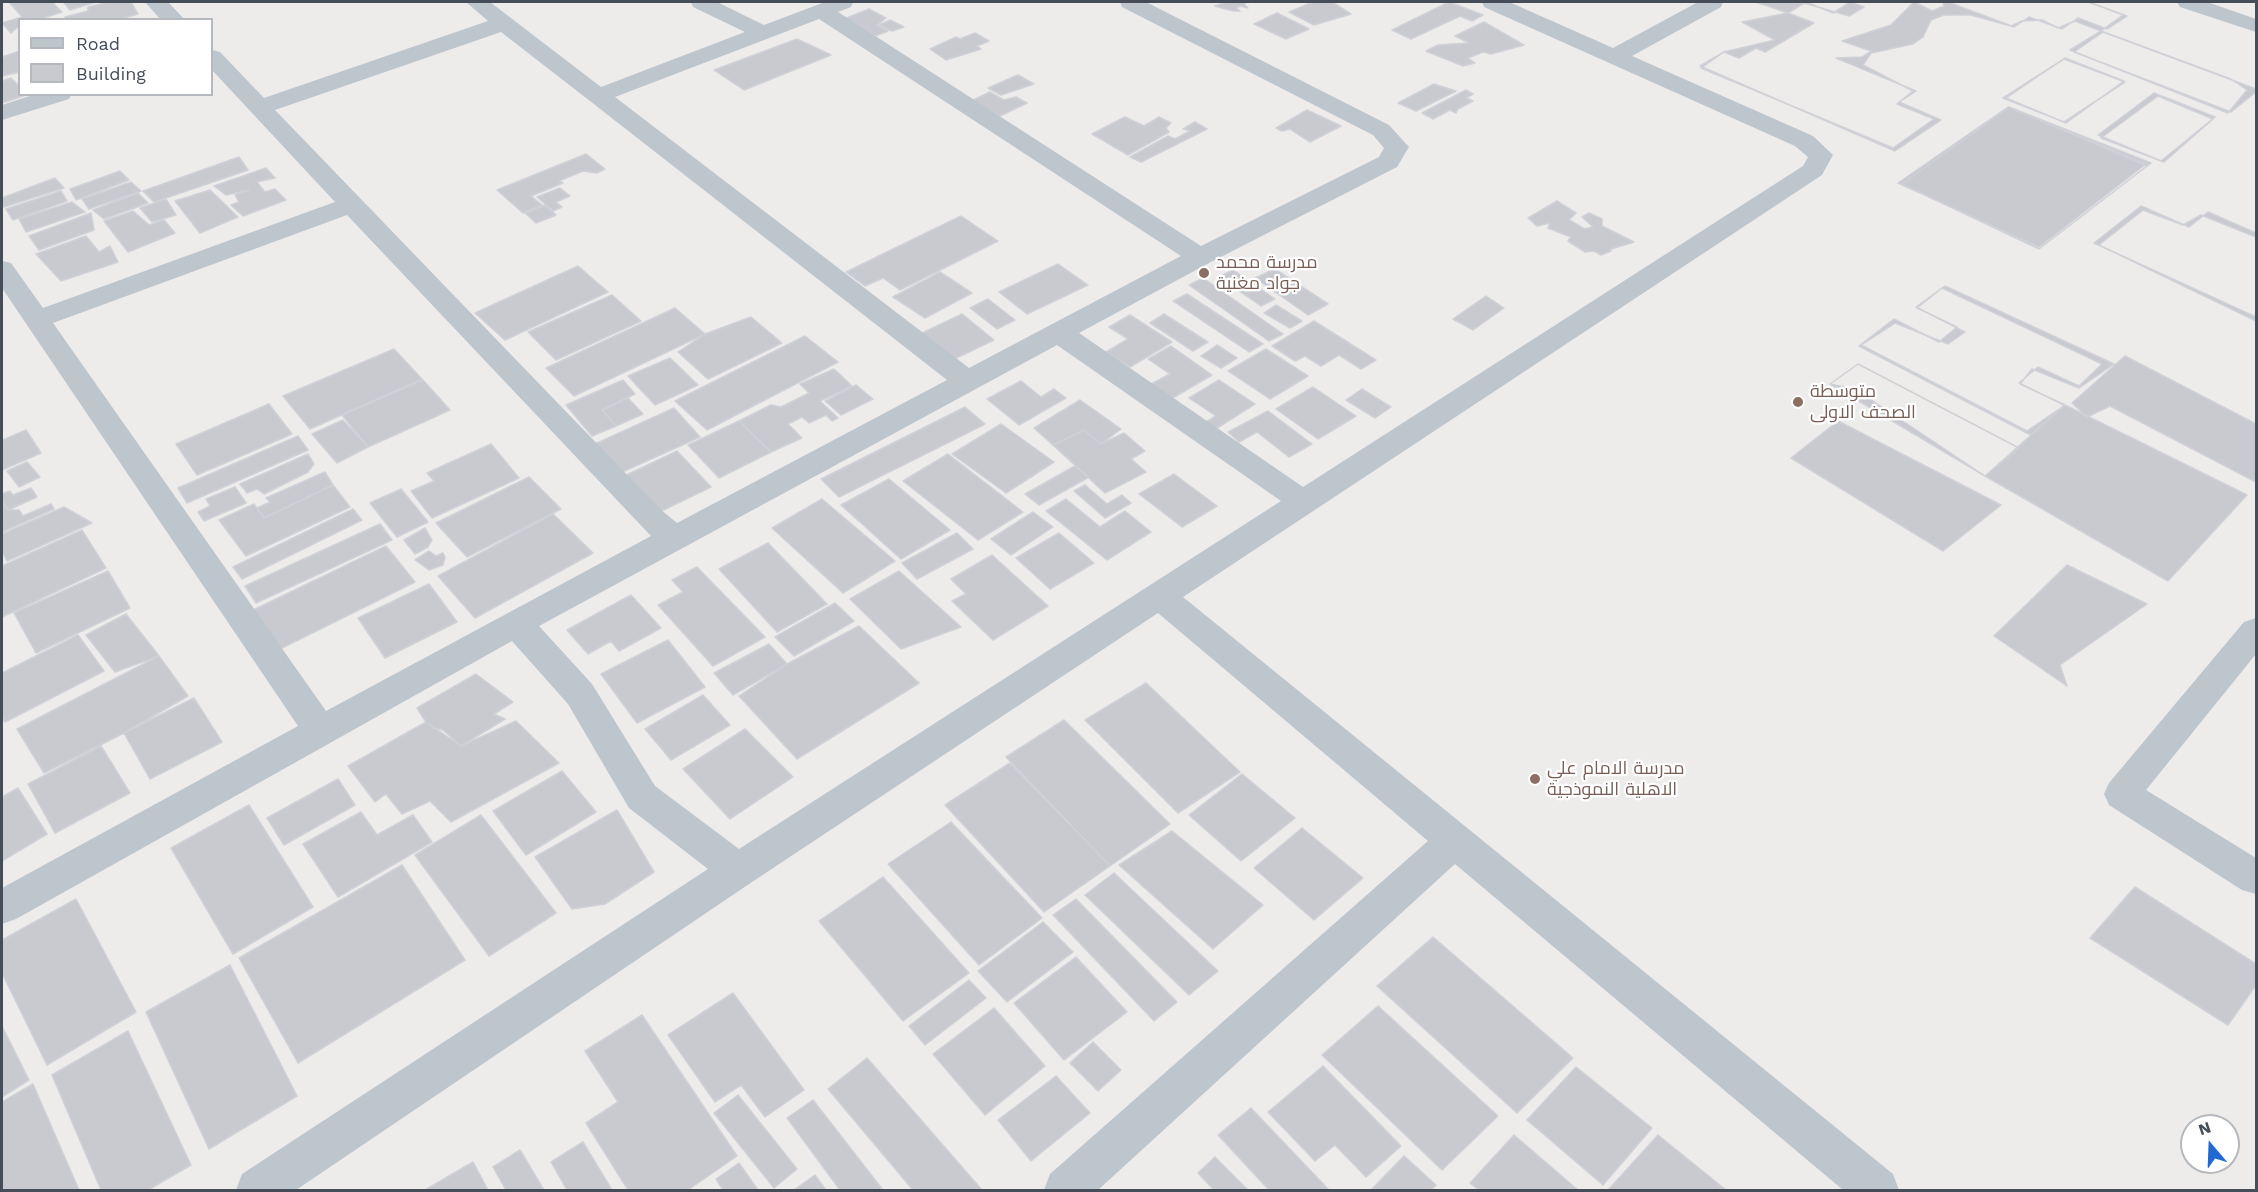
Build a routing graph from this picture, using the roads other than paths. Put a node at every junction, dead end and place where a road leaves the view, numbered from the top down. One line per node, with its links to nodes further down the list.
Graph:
1 (156, 2): 9 (street)
2 (477, 2): 10 (street)
3 (701, 2): 12 (street)
4 (1130, 2): 20 (street)
5 (1492, 2): 13 (street)
6 (1713, 2): 13 (street)
7 (2188, 2): 11 (street)
8 (832, 6): 12 (street); 20 (street)
9 (172, 18)
10 (505, 23): 16 (street); 17 (street)
11 (2256, 26)
12 (764, 33): 16 (street)
13 (1613, 57): 25 (street)
14 (213, 58): 17 (street)
15 (55, 96): 18 (street)
16 (598, 96): 24 (street)
17 (261, 107): 19 (street)
18 (2, 113)
19 (350, 204): 22 (street); 26 (street)
20 (1200, 257): 23 (street)
21 (2, 269): 22 (street)
22 (37, 320): 30 (street)
23 (1059, 333): 24 (street); 25 (street)
24 (968, 382): 26 (street)
25 (1304, 502): 27 (street)
26 (674, 538): 28 (street)
27 (1159, 596): 31 (street); 32 (street)
28 (516, 623): 30 (street); 32 (street)
29 (2256, 631): 33 (street)
30 (321, 731): 34 (street)
31 (1454, 841): 35 (street); 37 (street)
32 (738, 870): 36 (street)
33 (2256, 878)
34 (2, 907)
35 (1858, 1184)
36 (258, 1191)
37 (1066, 1191)

